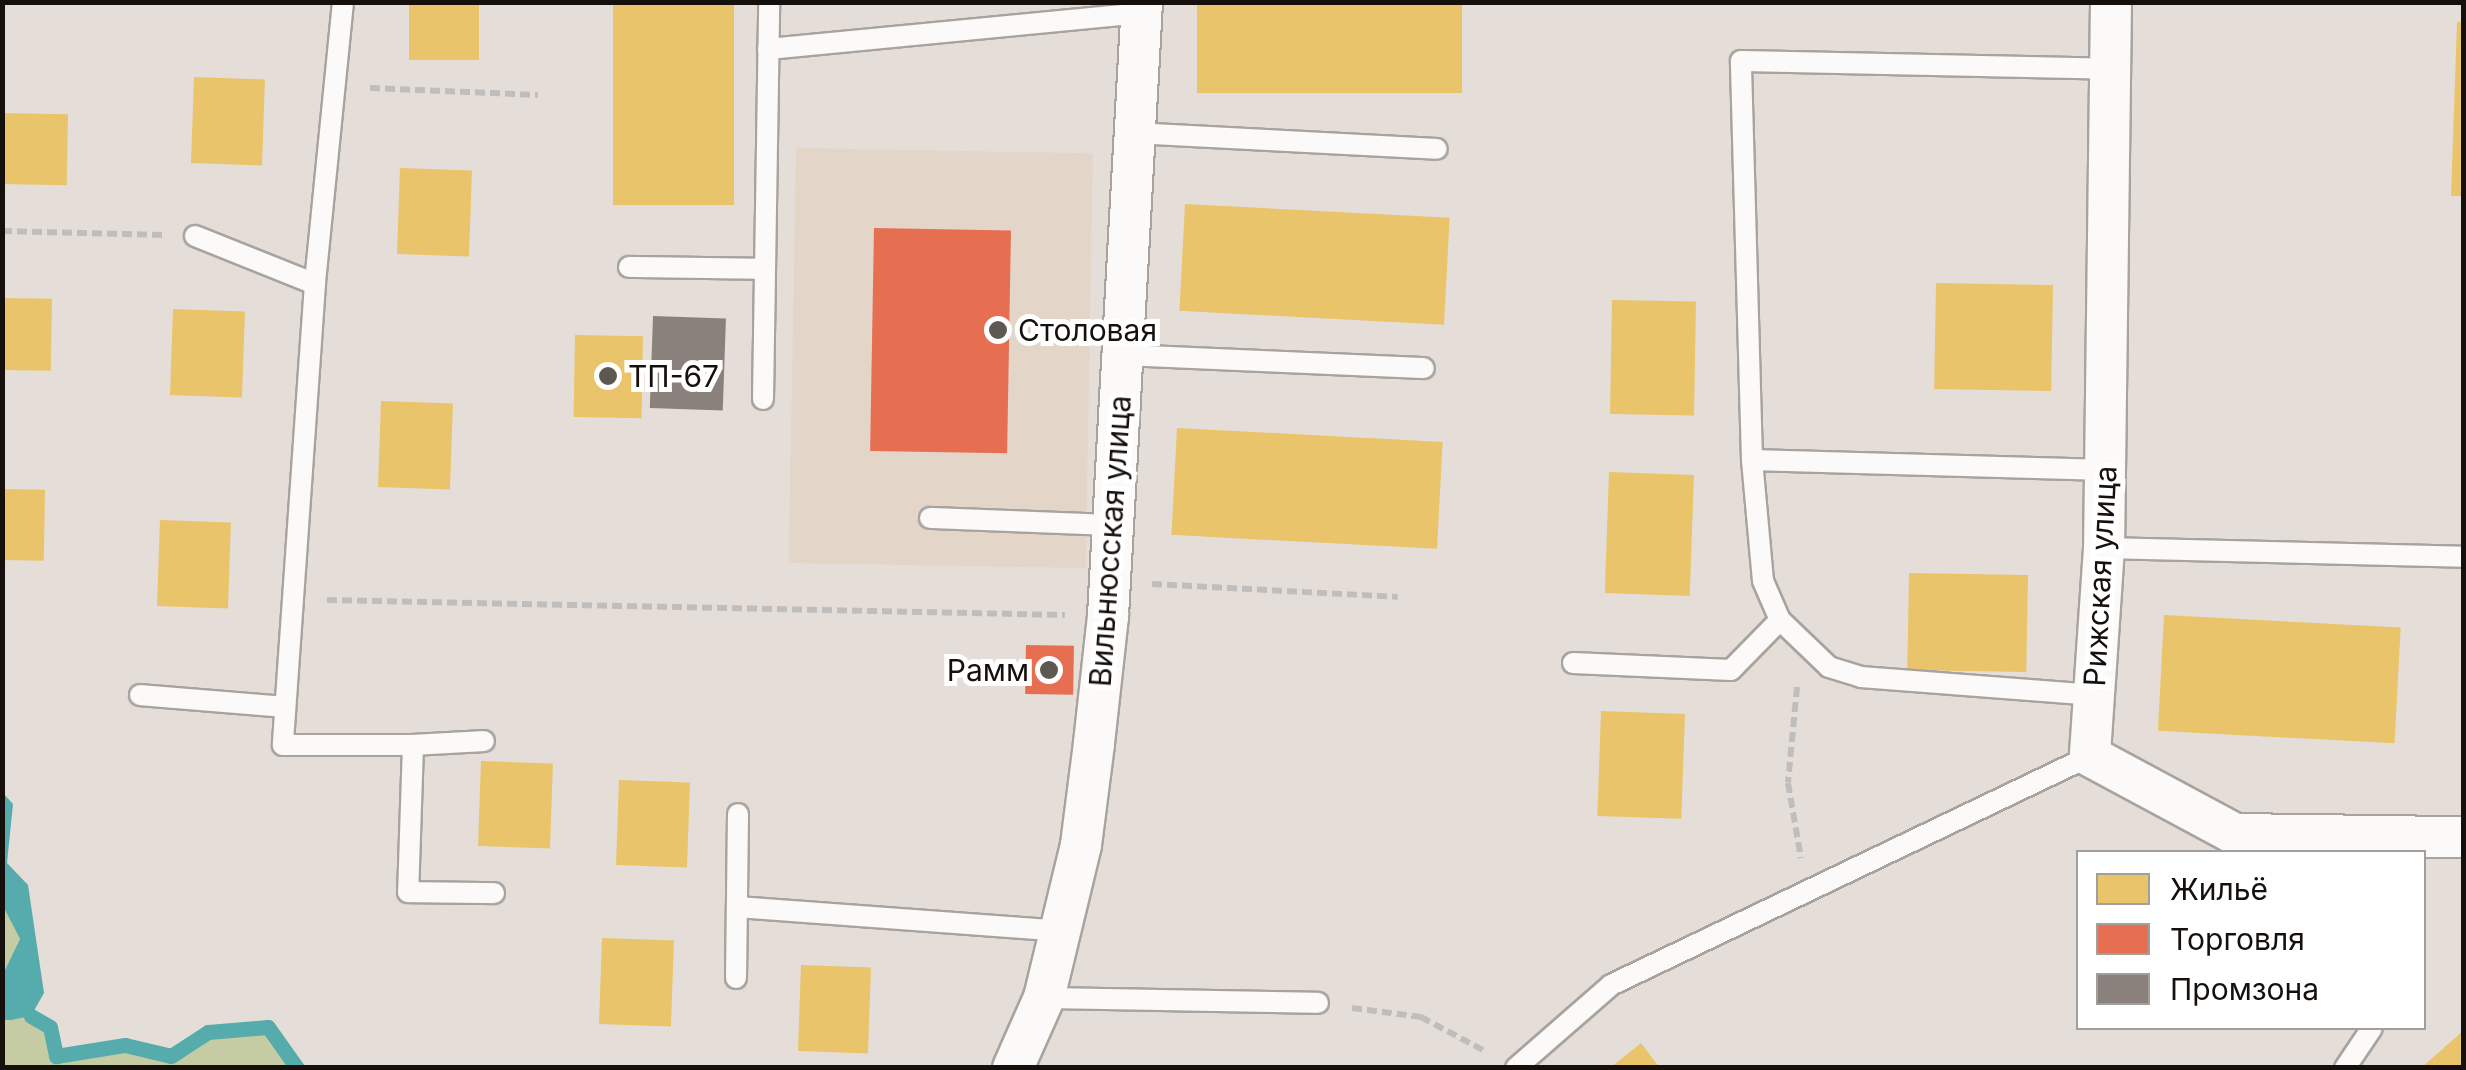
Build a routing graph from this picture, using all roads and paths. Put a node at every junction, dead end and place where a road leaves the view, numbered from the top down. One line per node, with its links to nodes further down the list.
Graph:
1 (343, 2): 7 (lane)
2 (769, 2): 5 (lane)
3 (2111, 2): 6 (street, Рижская улица)
4 (1141, 8): 5 (lane); 9 (street, Вильнюсская улица)
5 (768, 49): 14 (lane)
6 (2112, 69): 19 (lane); 20 (street, Рижская улица)
7 (334, 86): 8 (path); 15 (lane)
8 (538, 95)
9 (1134, 133): 10 (lane); 16 (street, Вильнюсская улица)
10 (1437, 148)
11 (2, 232): 12 (path)
12 (195, 236): 15 (lane)
13 (629, 268): 14 (lane)
14 (765, 270): 18 (lane)
15 (314, 284): 26 (lane)
16 (1122, 355): 17 (lane); 22 (street, Вильнюсская улица)
17 (1424, 368)
18 (763, 399)
19 (1752, 460): 20 (lane); 28 (lane)
20 (2106, 470): 23 (street, Рижская улица)
21 (930, 518): 22 (lane)
22 (1114, 525): 27 (street, Вильнюсская улица)
23 (2104, 548): 24 (lane); 31 (street, Рижская улица)
24 (2464, 557)
25 (1398, 596): 27 (path)
26 (296, 599): 27 (path); 33 (lane)
27 (1109, 599): 43 (street, Вильнюсская улица)
28 (1780, 620): 29 (lane); 30 (lane)
29 (1802, 646): 31 (lane); 40 (path)
30 (1573, 663)
31 (2094, 694): 36 (street, Рижская улица)
32 (140, 696): 33 (lane)
33 (285, 707): 35 (lane)
34 (484, 741): 35 (lane)
35 (413, 745): 41 (lane)
36 (2090, 756): 39 (street); 40 (lane)
37 (738, 814): 42 (lane)
38 (2464, 837): 39 (street)
39 (2248, 844)
40 (1806, 892): 50 (lane)
41 (494, 893)
42 (737, 907): 43 (lane); 44 (lane)
43 (1060, 931): 45 (street, Вильнюсская улица)
44 (736, 978)
45 (1044, 998): 46 (lane); 49 (street, Вильнюсская улица)
46 (1318, 1003): 48 (path)
47 (2371, 1030): 51 (lane)
48 (1496, 1058)
49 (1013, 1068)
50 (1516, 1068)
51 (2344, 1068)

